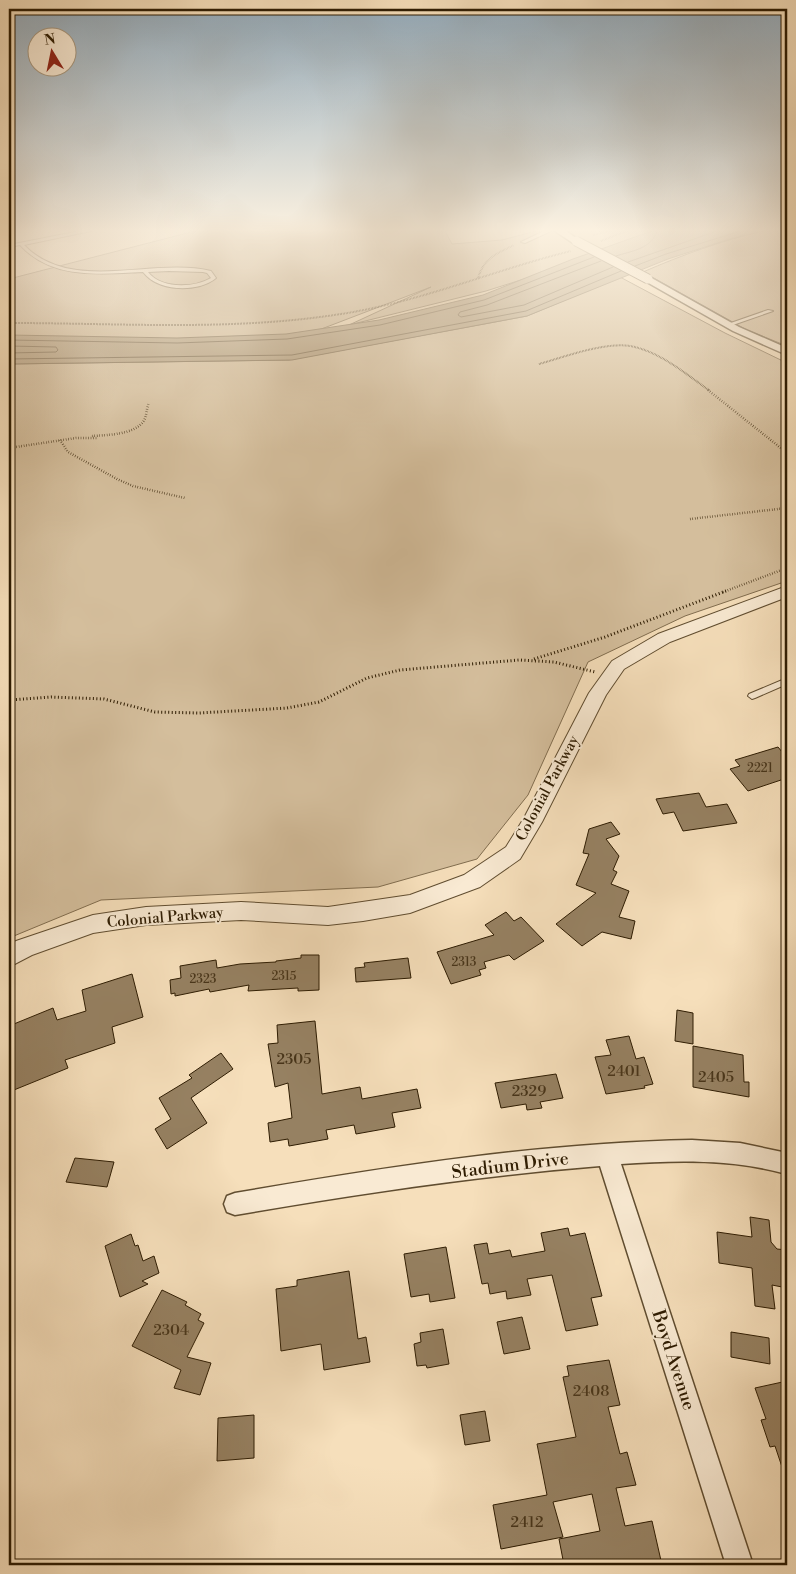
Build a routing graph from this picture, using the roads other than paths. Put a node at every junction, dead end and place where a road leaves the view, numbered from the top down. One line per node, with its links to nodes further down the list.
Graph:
1 (692, 304): 3 (street, bridge)
2 (770, 311): 3 (lane)
3 (728, 325): 4 (street)
4 (787, 352)
5 (787, 592): 8 (street, Colonial Parkway)
6 (787, 681): 7 (lane)
7 (752, 696)
8 (9, 957)
9 (607, 1155): 10 (street, Stadium Drive); 11 (street, Stadium Drive); 12 (street, Boyd Avenue)
10 (787, 1163)
11 (234, 1204)
12 (740, 1565)

